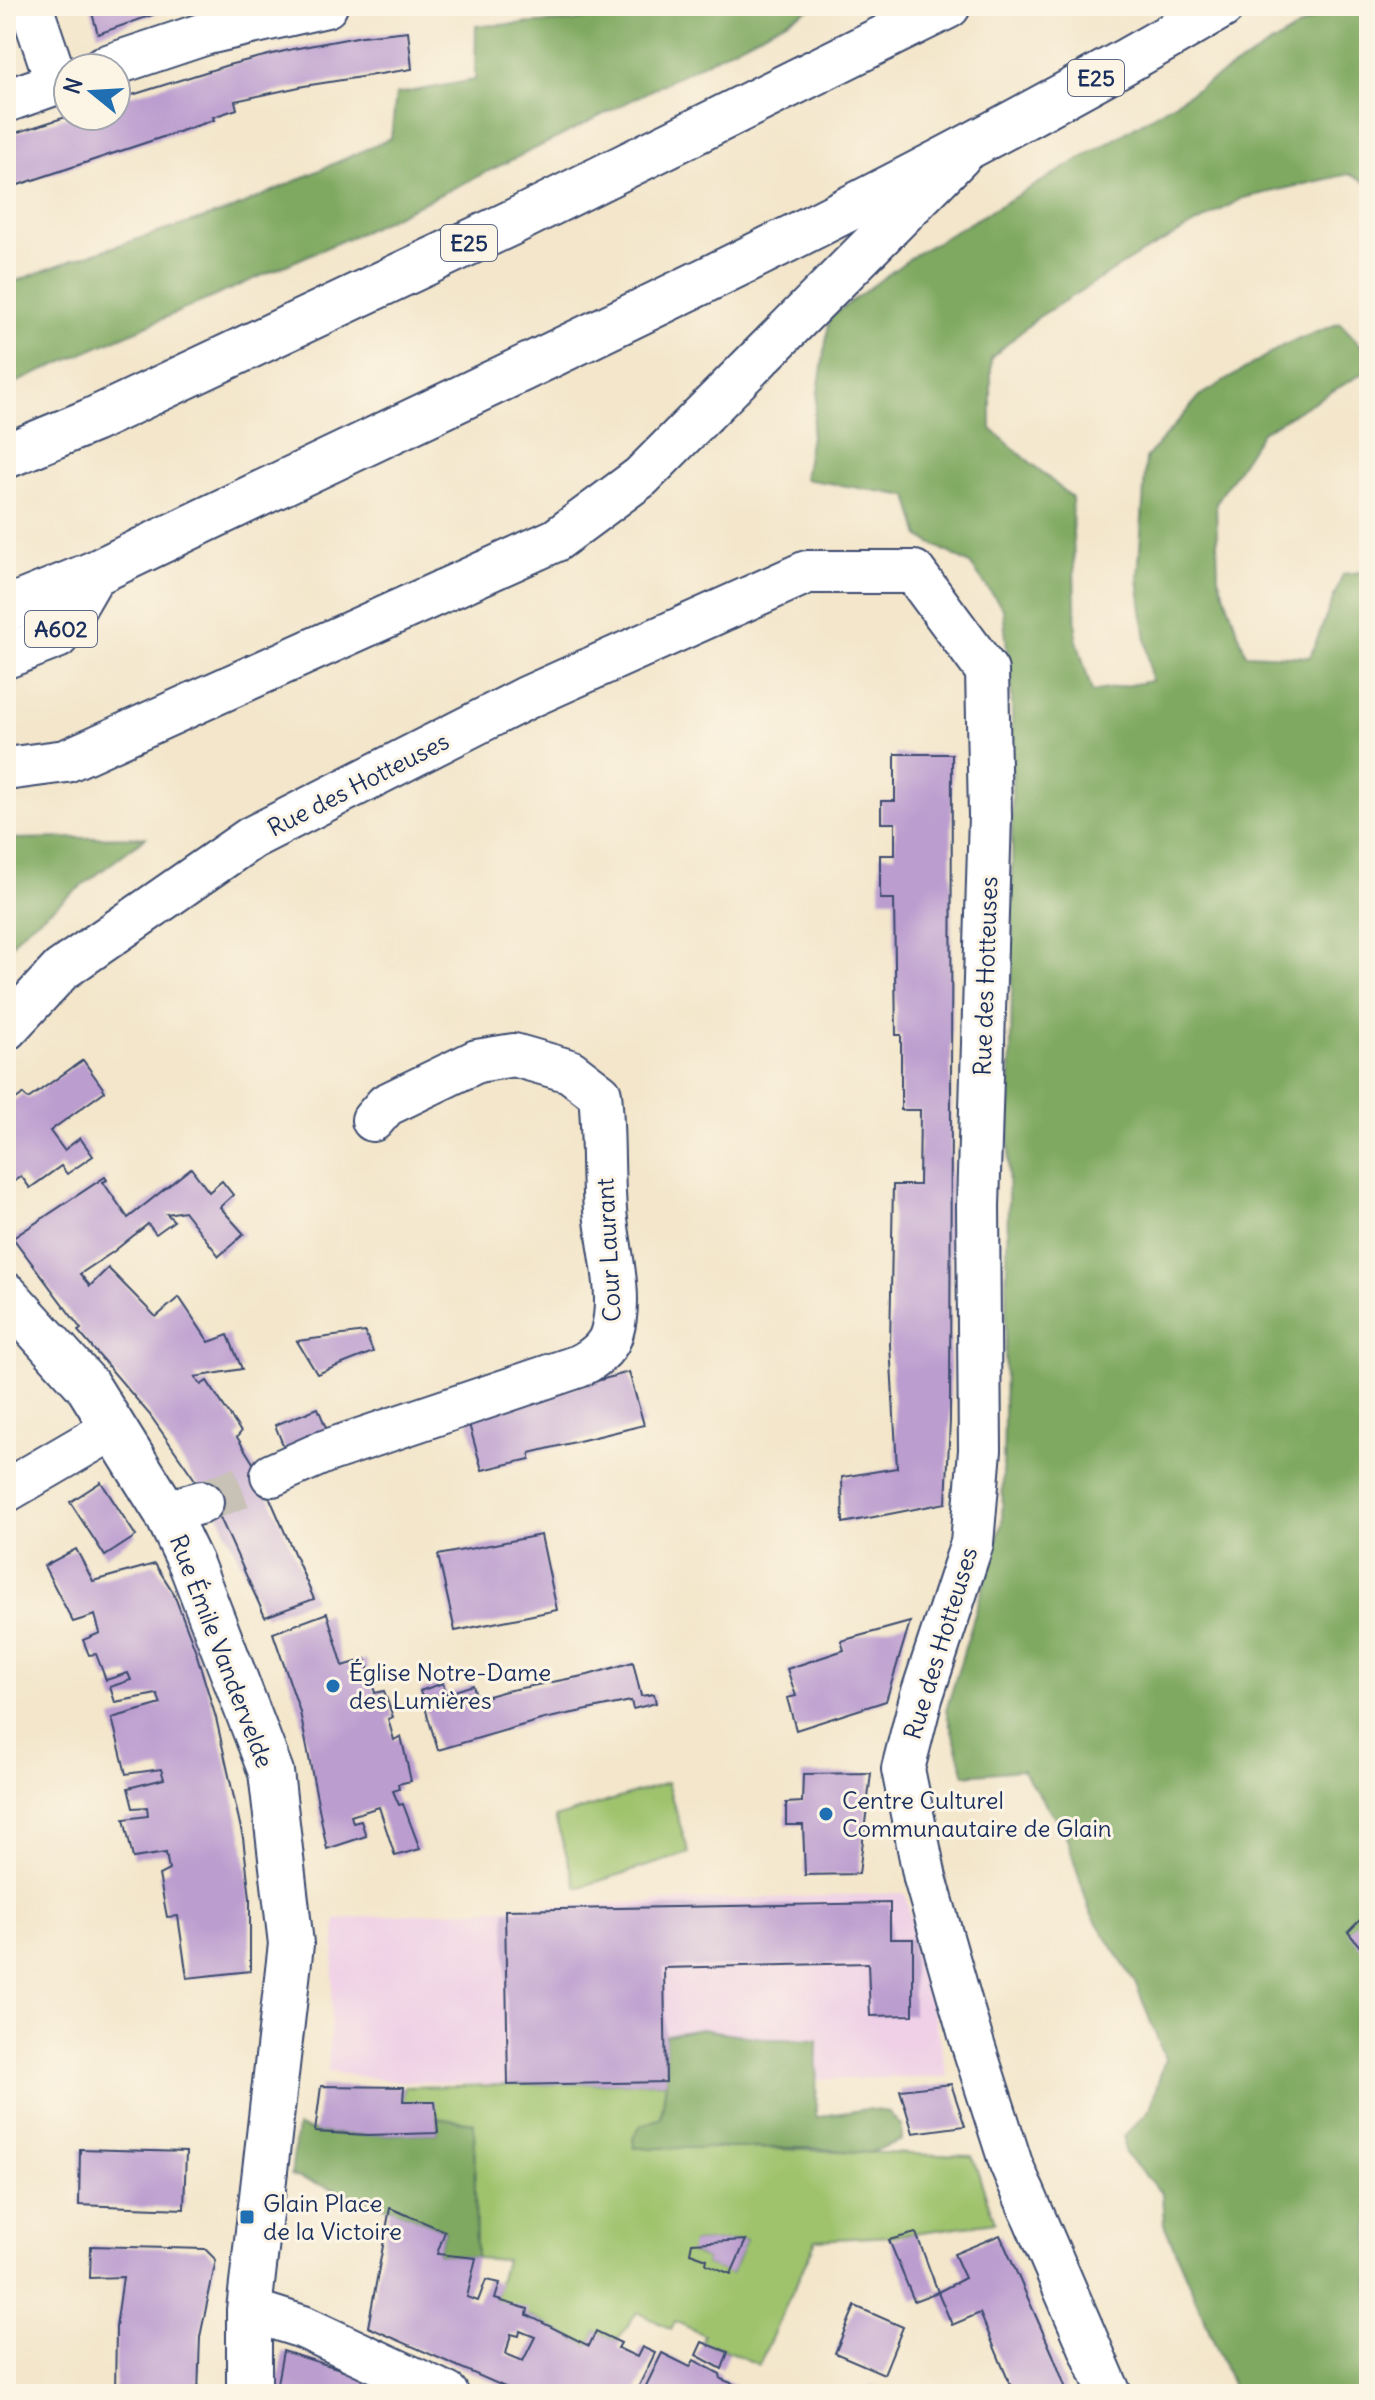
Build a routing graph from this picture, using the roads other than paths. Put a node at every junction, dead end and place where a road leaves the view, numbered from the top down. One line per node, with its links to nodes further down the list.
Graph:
1 (31, 6): 5 (street)
2 (326, 6): 6 (street)
3 (948, 6): 10 (main road, E25)
4 (1222, 6): 9 (main road, E25)
5 (52, 55)
6 (132, 58)
7 (52, 85): 8 (street)
8 (6, 101)
9 (968, 148): 11 (main road, E25); 14 (street)
10 (6, 456)
11 (93, 574): 12 (main road, E25); 13 (main road, A602)
12 (6, 609)
13 (6, 656)
14 (6, 769)
15 (6, 1029): 24 (street, Rue des Hotteuses)
16 (373, 1120): 19 (street, Cour Laurant)
17 (6, 1295): 18 (main road, Rue Émile Vandervelde)
18 (114, 1428): 20 (street); 21 (main road, Rue Émile Vandervelde)
19 (272, 1475)
20 (6, 1491)
21 (249, 2310): 22 (main road, Rue Émile Vandervelde); 23 (street)
22 (249, 2394)
23 (447, 2394)
24 (1110, 2394)

